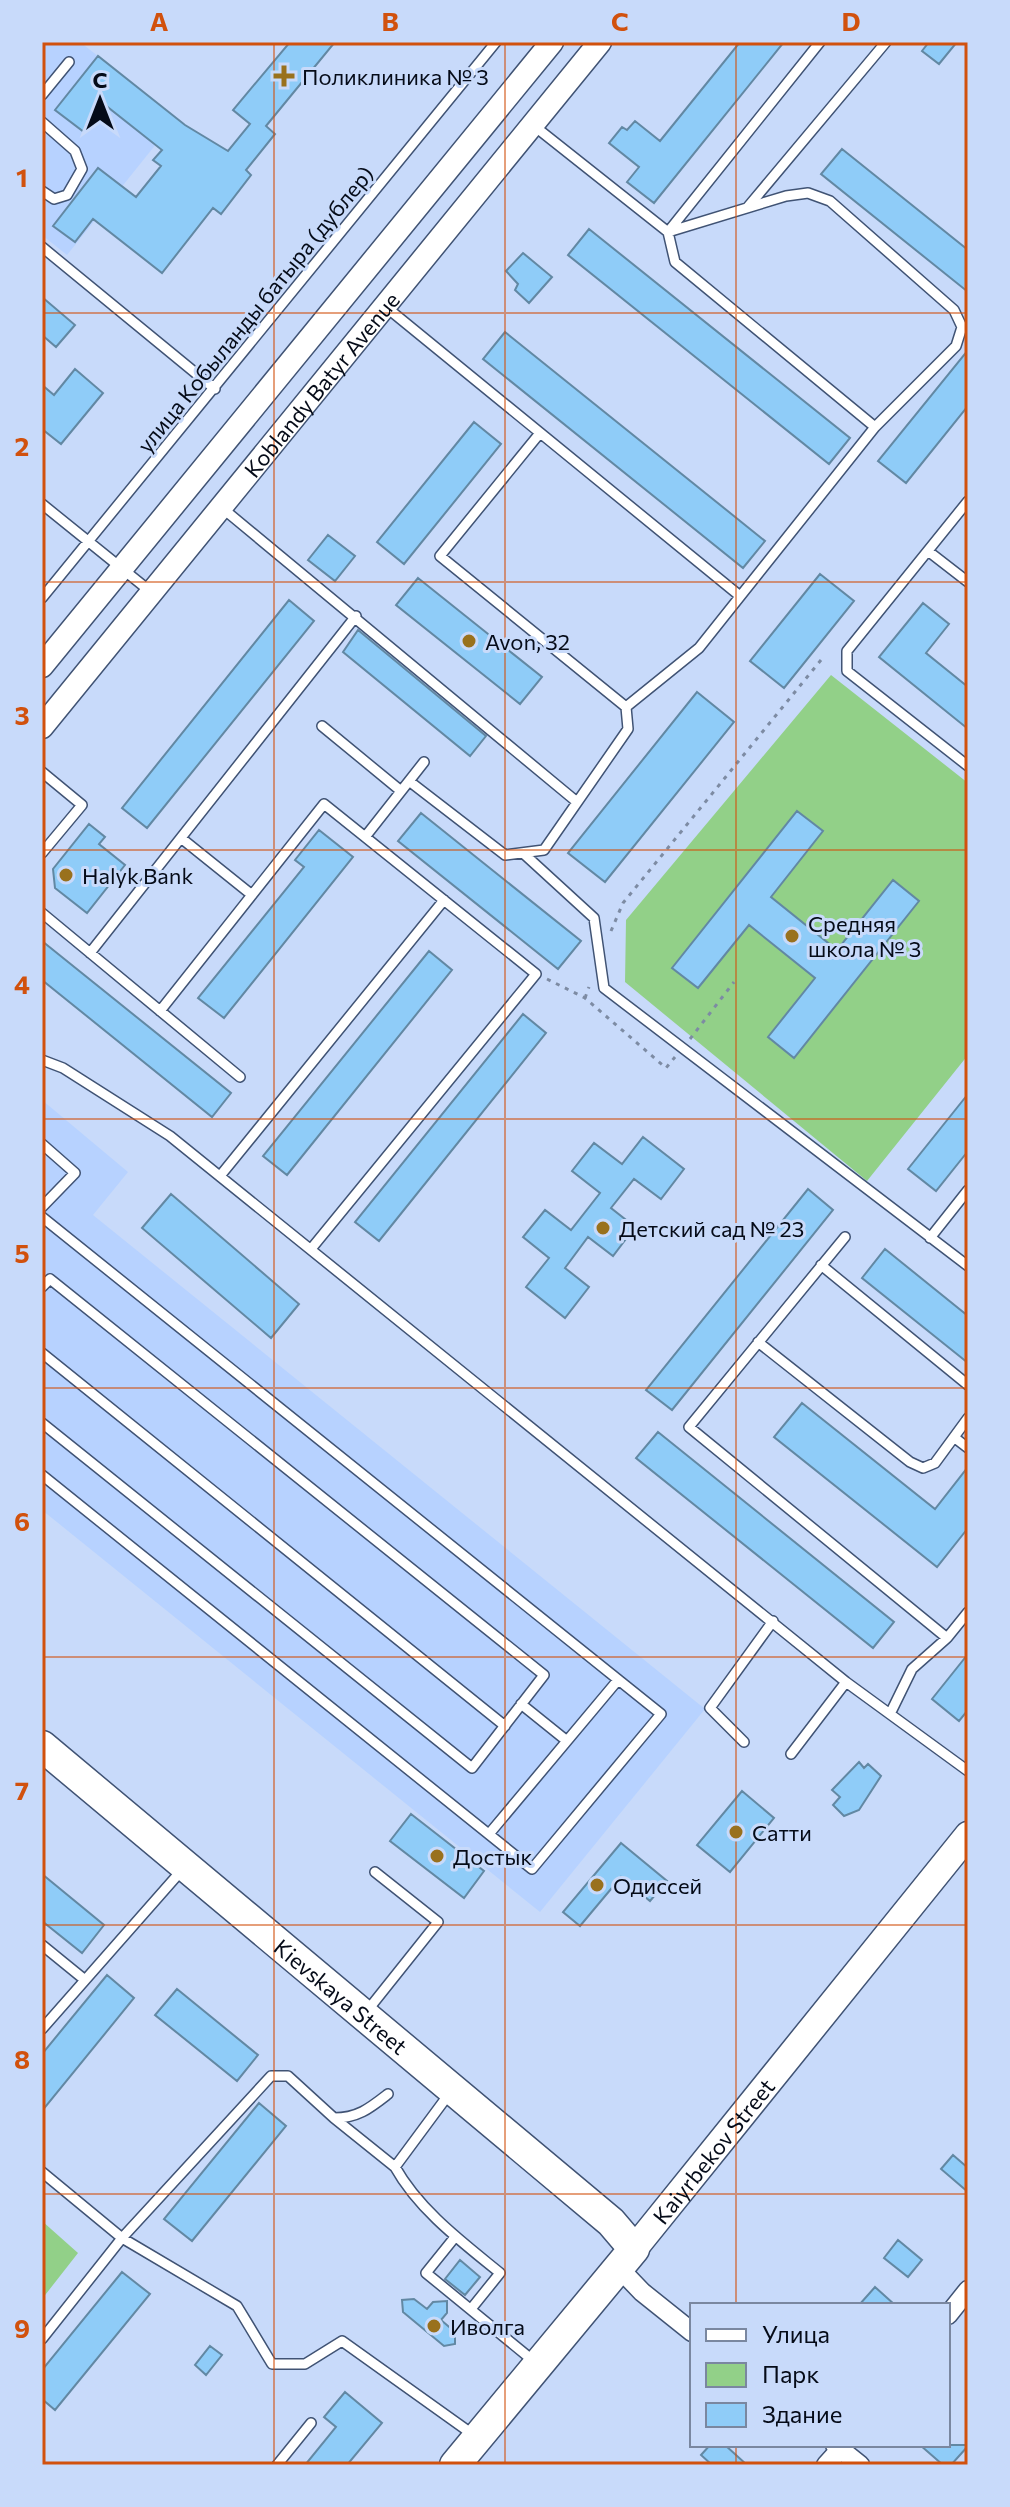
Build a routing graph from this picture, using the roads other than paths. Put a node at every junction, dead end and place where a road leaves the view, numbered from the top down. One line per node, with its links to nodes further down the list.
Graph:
1 (496, 42): 15 (lane, улица Кобыланды батыра (дублер))
2 (552, 42): 23 (street, Koblandy Batyr Avenue)
3 (600, 42): 9 (street, Koblandy Batyr Avenue)
4 (820, 42): 12 (lane)
5 (886, 42): 11 (lane)
6 (69, 62): 7 (lane)
7 (42, 95)
8 (42, 122): 10 (lane)
9 (533, 125): 12 (lane); 14 (street, Koblandy Batyr Avenue)
10 (42, 191)
11 (747, 208): 12 (lane); 16 (lane)
12 (668, 232): 16 (lane)
13 (42, 247): 15 (lane)
14 (385, 306): 17 (lane); 20 (street, Koblandy Batyr Avenue)
15 (215, 389): 21 (lane, улица Кобыланды батыра (дублер))
16 (875, 427): 26 (lane)
17 (540, 433): 26 (lane); 30 (lane)
18 (968, 501): 22 (lane)
19 (42, 504): 21 (lane)
20 (221, 507): 25 (street, Koblandy Batyr Avenue); 28 (lane)
21 (88, 542): 23 (lane); 27 (lane, улица Кобыланды батыра (дублер))
22 (928, 551): 24 (lane); 34 (lane)
23 (121, 569): 25 (lane); 29 (street, Koblandy Batyr Avenue)
24 (968, 582)
25 (151, 592): 32 (street, Koblandy Batyr Avenue)
26 (740, 596): 30 (lane)
27 (42, 598)
28 (356, 616): 38 (lane); 40 (lane)
29 (42, 666)
30 (626, 707): 38 (lane)
31 (322, 726): 37 (lane)
32 (42, 727)
33 (424, 762): 36 (lane)
34 (968, 766)
35 (42, 772): 41 (lane)
36 (409, 781): 37 (lane); 42 (lane)
37 (401, 791): 39 (lane)
38 (577, 802): 42 (lane)
39 (365, 837): 43 (lane); 44 (lane)
40 (181, 838): 43 (lane); 46 (lane)
41 (42, 853)
42 (523, 853): 56 (lane)
43 (252, 895): 47 (lane)
44 (444, 900): 51 (lane); 57 (lane)
45 (42, 913): 46 (lane)
46 (90, 953): 47 (lane)
47 (160, 1011): 49 (lane)
48 (42, 1060): 51 (lane)
49 (240, 1077)
50 (42, 1144): 53 (lane)
51 (220, 1176): 57 (lane)
52 (968, 1190): 56 (lane)
53 (42, 1207)
54 (42, 1217): 72 (lane)
55 (845, 1237): 58 (lane)
56 (930, 1238): 59 (lane)
57 (311, 1249): 70 (lane)
58 (821, 1265): 61 (lane); 63 (lane)
59 (968, 1266)
60 (42, 1287): 74 (lane)
61 (758, 1342): 66 (lane); 71 (lane)
62 (42, 1353): 76 (lane)
63 (968, 1385)
64 (968, 1418): 66 (lane)
65 (42, 1423): 76 (lane)
66 (955, 1438): 67 (lane)
67 (968, 1448)
68 (42, 1475): 82 (lane)
69 (968, 1612): 71 (lane)
70 (773, 1621): 73 (lane); 78 (lane)
71 (947, 1638): 75 (lane)
72 (618, 1680): 77 (lane); 82 (lane)
73 (846, 1682): 75 (lane); 80 (lane)
74 (521, 1704): 76 (lane); 77 (lane)
75 (890, 1714): 81 (lane)
76 (505, 1726)
77 (567, 1741): 82 (lane)
78 (744, 1742)
79 (42, 1746): 84 (highway, Kievskaya Street)
80 (791, 1754)
81 (968, 1771)
82 (489, 1834)
83 (968, 1835): 97 (main road, Kaiyrbekov Street)
84 (186, 1865): 87 (lane); 88 (highway, Kievskaya Street)
85 (375, 1872): 88 (lane)
86 (42, 1945): 87 (lane)
87 (85, 1980): 89 (lane)
88 (364, 2013): 90 (highway, Kievskaya Street)
89 (42, 2029)
90 (453, 2088): 93 (lane); 97 (highway, Kievskaya Street)
91 (388, 2094): 92 (lane)
92 (334, 2118): 93 (lane); 96 (lane)
93 (395, 2167): 95 (lane)
94 (42, 2172): 96 (lane)
95 (455, 2237): 99 (lane); 99 (lane)
96 (122, 2238): 102 (lane); 105 (lane)
97 (627, 2259): 101 (street); 103 (highway, Kaiyrbekov Street)
98 (968, 2290): 100 (street)
99 (471, 2309): 103 (lane)
100 (950, 2312)
101 (690, 2330)
102 (42, 2339)
103 (539, 2365): 105 (highway, Kaiyrbekov Street)
104 (311, 2423): 108 (lane)
105 (478, 2438): 109 (highway, Kaiyrbekov Street)
106 (839, 2447): 110 (street)
107 (841, 2447): 111 (street)
108 (277, 2465)
109 (455, 2465)
110 (826, 2465)
111 (860, 2465)

